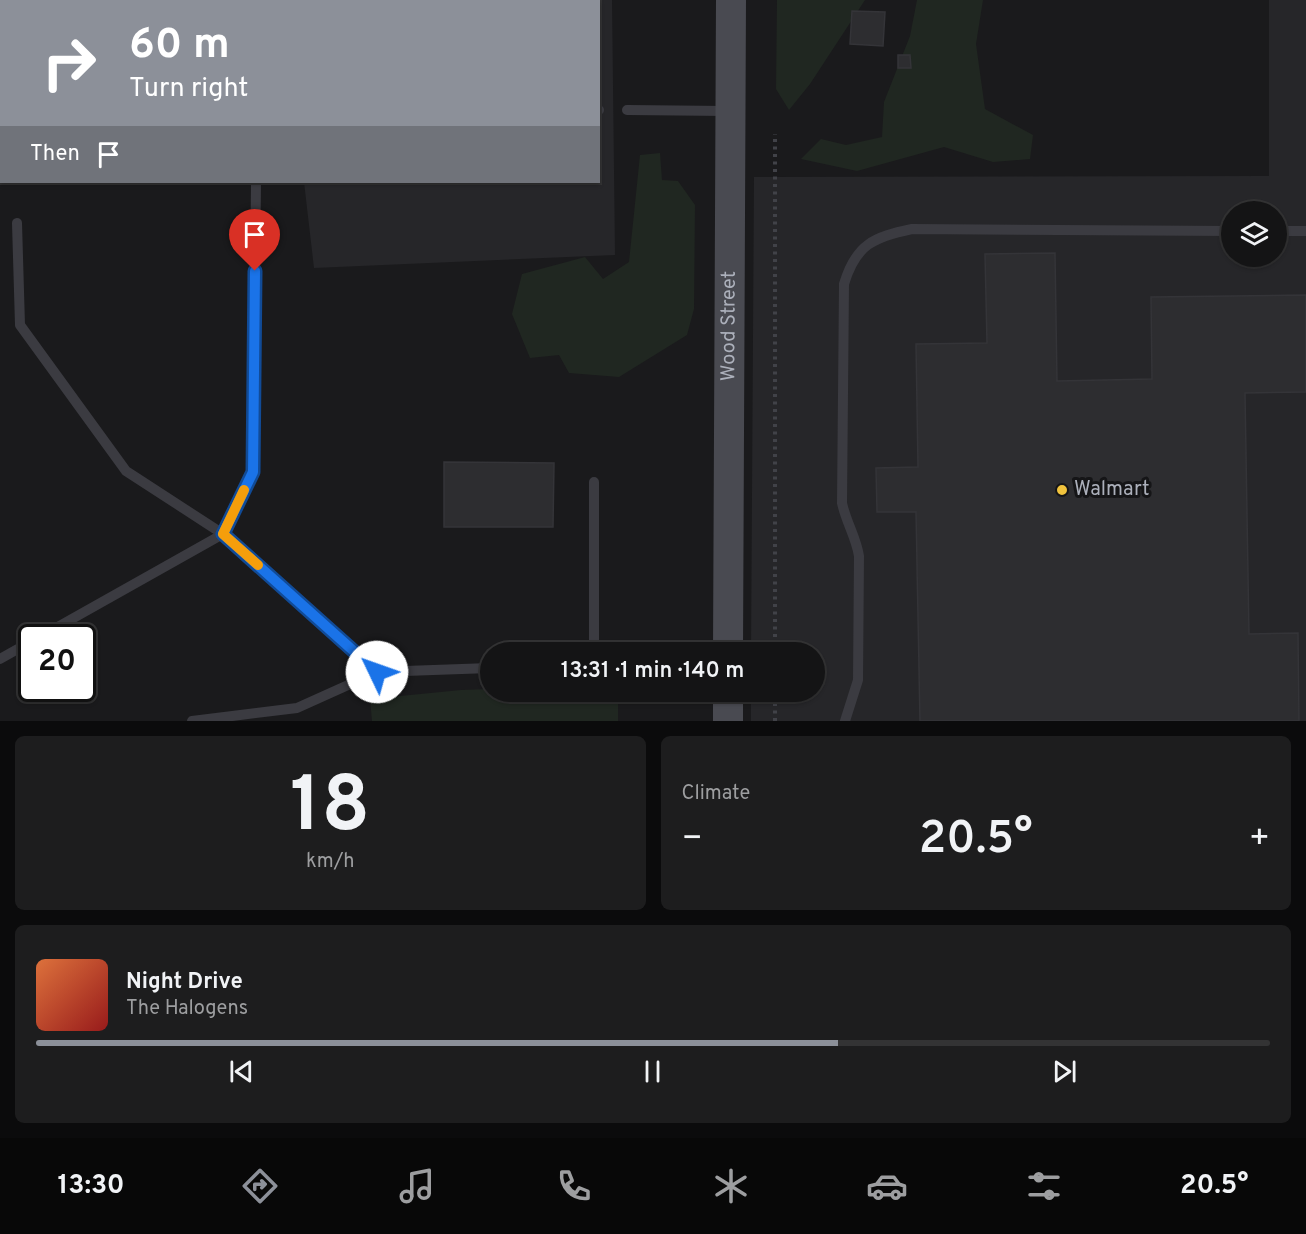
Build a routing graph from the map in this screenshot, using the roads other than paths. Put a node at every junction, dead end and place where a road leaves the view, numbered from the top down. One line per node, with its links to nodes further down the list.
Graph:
1 (731, 0): 3 (street, Wood Street)
2 (627, 110): 3 (lane)
3 (731, 111): 13 (street, Wood Street)
4 (256, 183): 10 (lane)
5 (17, 223): 10 (lane)
6 (1221, 231): 21 (lane)
7 (1287, 231): 8 (lane)
8 (1306, 231)
9 (594, 482): 12 (lane)
10 (223, 534): 11 (lane); 17 (lane)
11 (63, 624)
12 (594, 642)
13 (728, 642)
14 (18, 649): 15 (lane)
15 (0, 659)
16 (480, 668): 17 (lane)
17 (377, 672): 19 (lane)
18 (728, 702): 20 (street)
19 (192, 721)
20 (728, 721)
21 (845, 721)

